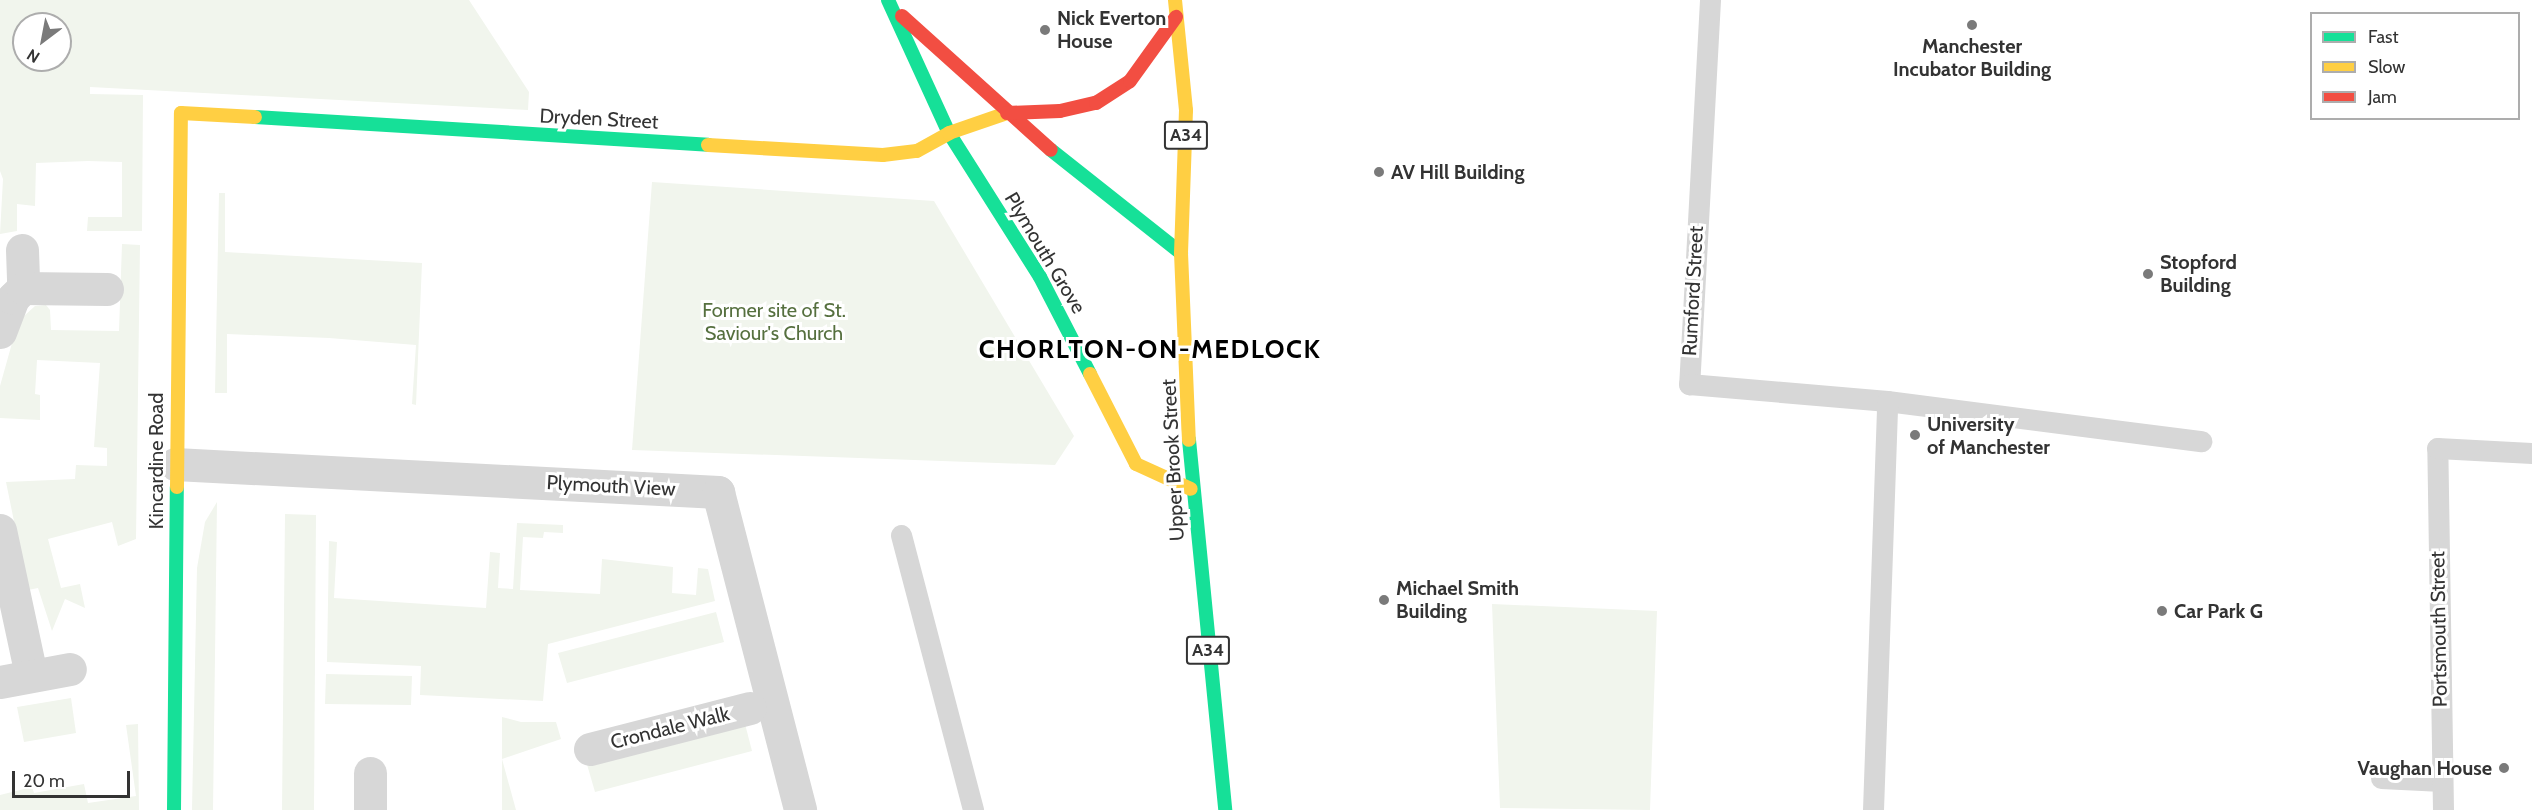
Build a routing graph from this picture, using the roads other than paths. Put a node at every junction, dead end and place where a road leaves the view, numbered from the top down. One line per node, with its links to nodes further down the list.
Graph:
1 (1175, 0): 4 (main road, Upper Brook Street / A34)
2 (1710, 0): 13 (lane, Rumford Street)
3 (891, 4): 6 (main road, Plymouth Grove); 7 (main road, Plymouth Grove)
4 (1176, 17): 6 (main road, Dryden Street); 9 (main road, Upper Brook Street / A34)
5 (181, 113): 7 (main road, Dryden Street); 16 (main road, Kincardine Road)
6 (1007, 113): 7 (main road, Dryden Street); 9 (main road, Plymouth Grove)
7 (949, 132): 17 (main road, Plymouth Grove)
8 (22, 250): 10 (street)
9 (1181, 253): 17 (main road, Upper Brook Street / A34)
10 (23, 288): 11 (street); 12 (street)
11 (108, 289)
12 (1, 326)
13 (1887, 401): 14 (lane, Rumford Street); 32 (lane)
14 (2201, 441)
15 (2532, 453): 26 (lane, Portsmouth Street)
16 (176, 464): 27 (main road, Kincardine Road); 29 (street, Plymouth View)
17 (1191, 489): 31 (main road, Upper Brook Street / A34)
18 (0, 530): 21 (street)
19 (901, 535): 30 (lane)
20 (69, 669): 21 (street)
21 (16, 679)
22 (750, 708): 23 (street, Crondale Walk)
23 (590, 749)
24 (370, 773): 28 (street)
25 (2381, 778): 26 (lane)
26 (2442, 781): 33 (lane, Portsmouth Street)
27 (174, 810)
28 (370, 810)
29 (800, 810)
30 (973, 810)
31 (1225, 810)
32 (1873, 810)
33 (2443, 810)

